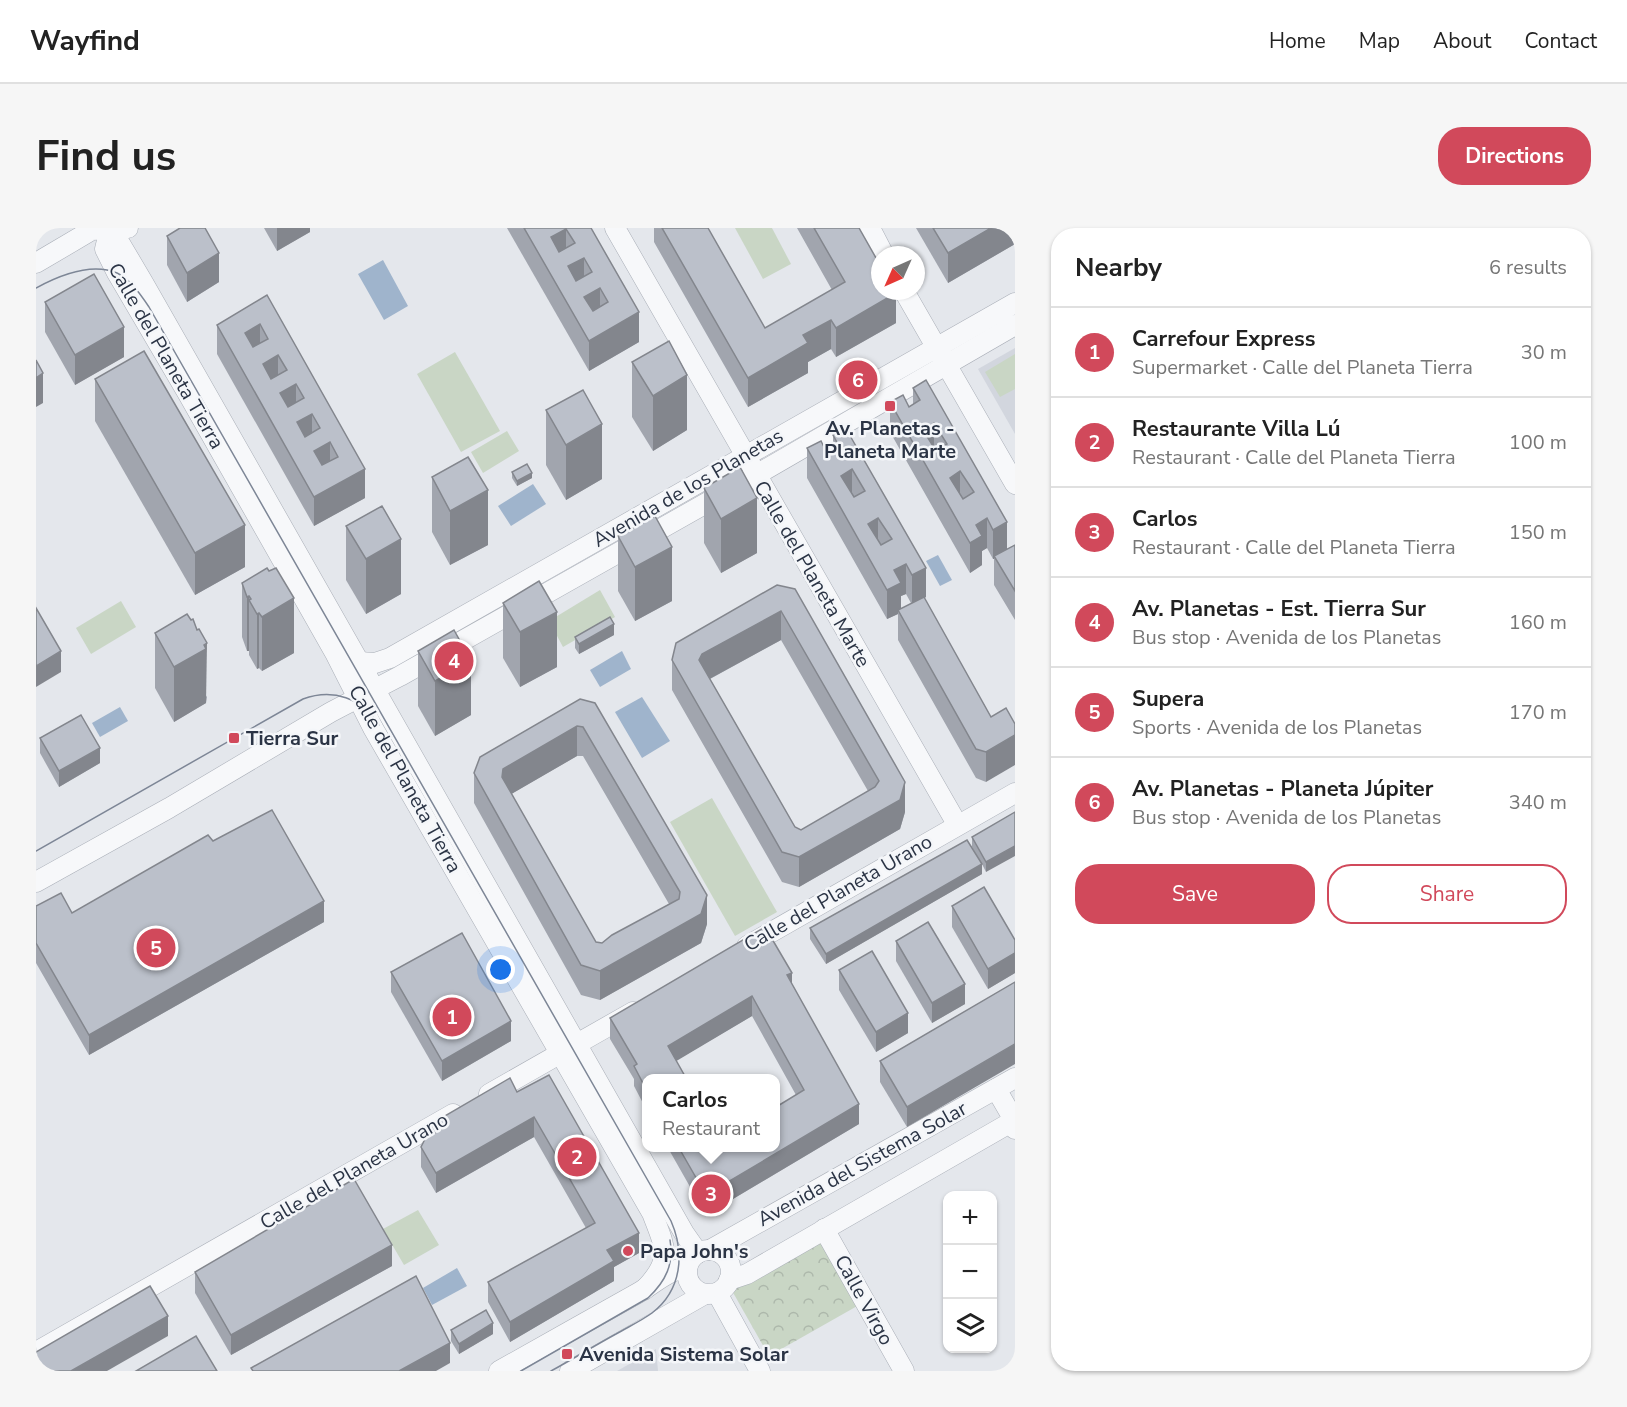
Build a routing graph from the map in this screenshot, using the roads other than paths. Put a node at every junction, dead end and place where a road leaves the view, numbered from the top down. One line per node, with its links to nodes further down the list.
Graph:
1 (615, 228): 11 (street, Calle del Planeta Marte)
2 (870, 228): 4 (street)
3 (116, 229): 5 (street); 14 (street, Calle del Planeta Tierra); 15 (street, Calle del Planeta Tierra)
4 (880, 246)
5 (36, 263)
6 (909, 300): 9 (street)
7 (1015, 303): 9 (street, Avenida de los Planetas)
8 (1015, 325): 10 (street, Avenida de los Planetas)
9 (936, 347): 10 (street); 11 (street, Avenida de los Planetas)
10 (946, 364): 12 (street, Avenida de los Planetas); 13 (street)
11 (744, 456): 12 (street, Calle del Planeta Marte); 14 (street, Avenida de los Planetas)
12 (756, 475): 15 (street, Avenida de los Planetas); 17 (street, Calle del Planeta Marte)
13 (1015, 484)
14 (359, 662): 15 (street, Calle del Planeta Tierra)
15 (366, 694): 18 (street, Avenida de los Planetas); 21 (street, Calle del Planeta Tierra)
16 (1015, 793): 17 (street, Calle del Planeta Urano)
17 (957, 825): 19 (street, Calle del Planeta Urano)
18 (36, 882)
19 (728, 957)
20 (646, 1004): 21 (street, Calle del Planeta Urano)
21 (569, 1049): 26 (street, Calle del Planeta Tierra); 28 (street, Calle del Planeta Tierra); 29 (street, Calle del Planeta Urano)
22 (1015, 1078): 23 (street, Avenida del Sistema Solar)
23 (996, 1089): 24 (street); 26 (street, Avenida del Sistema Solar)
24 (1015, 1123): 25 (street, Avenida del Sistema Solar)
25 (824, 1229): 27 (street, Avenida del Sistema Solar); 33 (street, Calle Virgo)
26 (698, 1257): 27 (street); 27 (street); 28 (street, Avenida del Sistema Solar)
27 (717, 1289): 31 (street, Avenida del Sistema Solar); 32 (street)
28 (644, 1290): 30 (street, Avenida del Sistema Solar)
29 (36, 1352)
30 (499, 1371)
31 (570, 1371)
32 (760, 1371)
33 (904, 1371)

